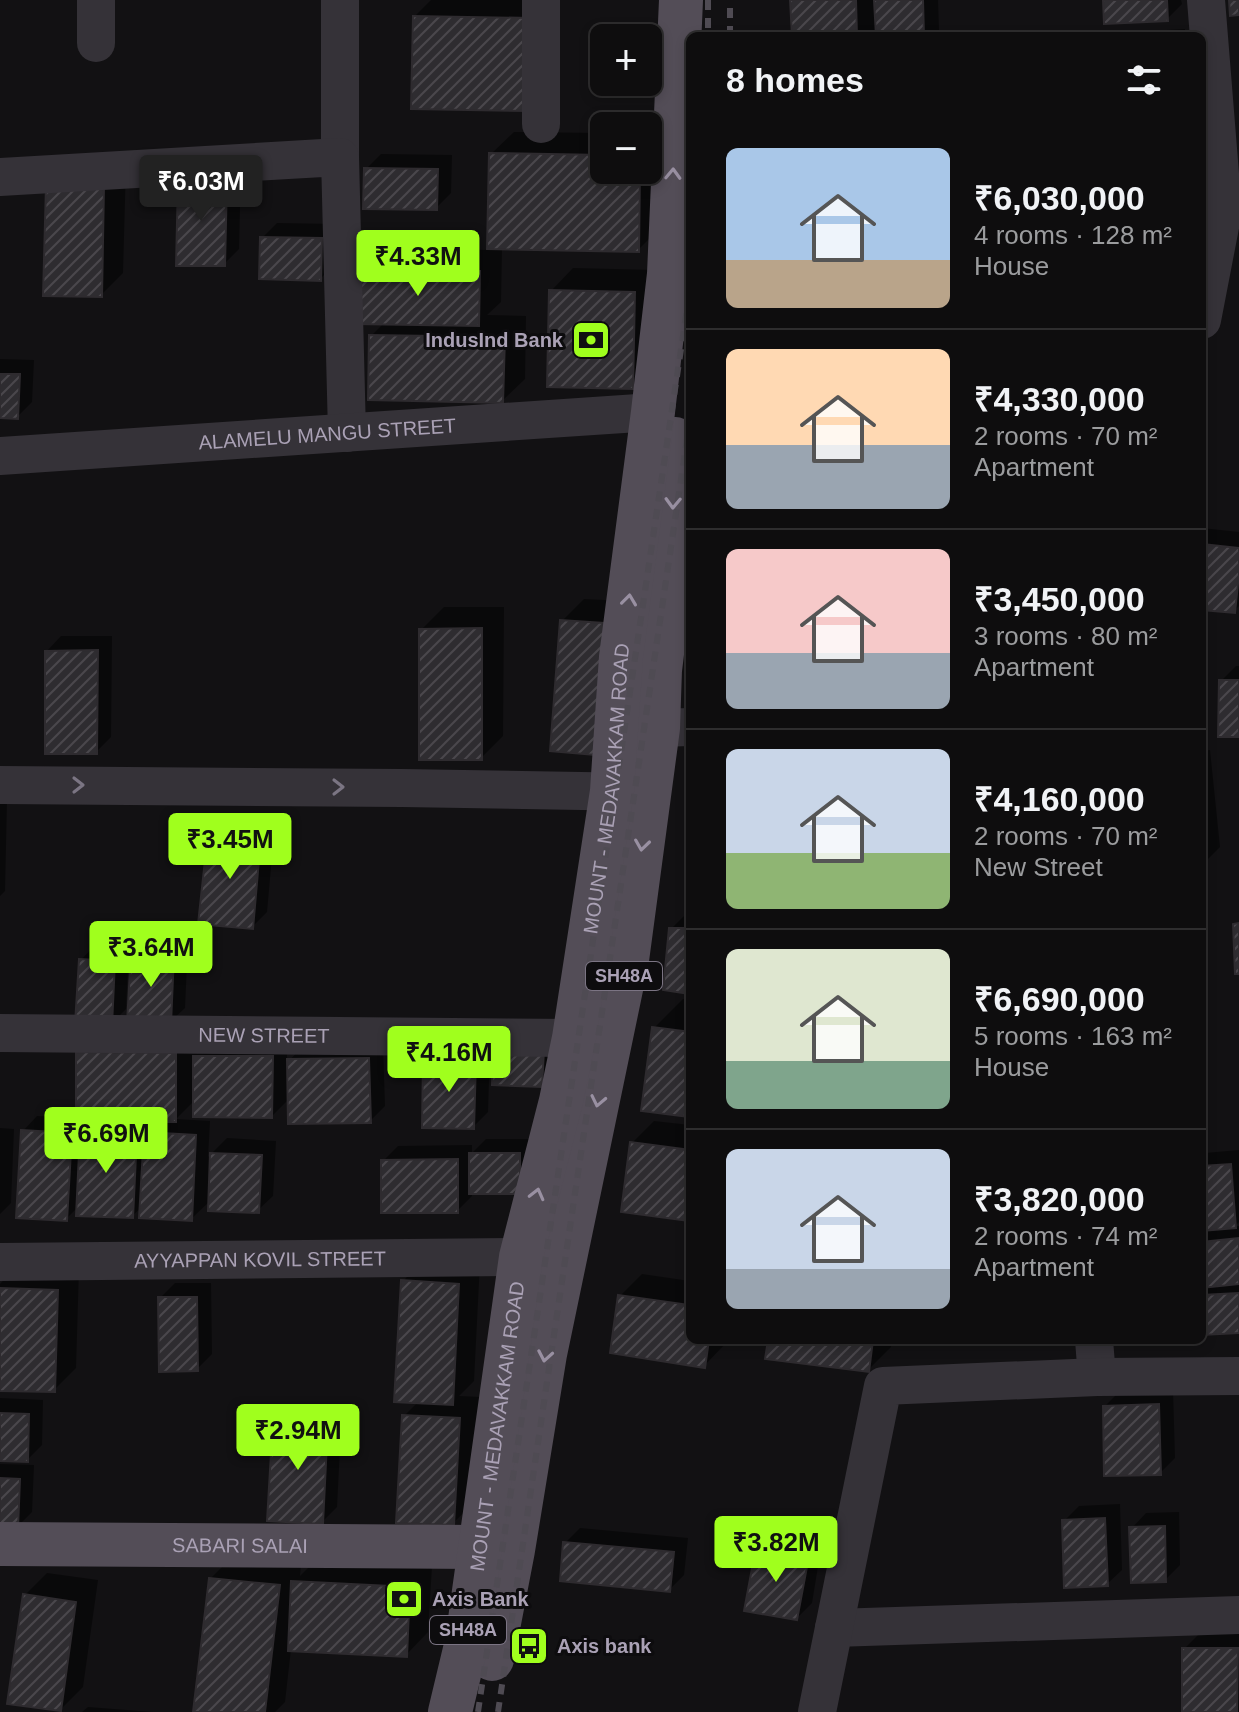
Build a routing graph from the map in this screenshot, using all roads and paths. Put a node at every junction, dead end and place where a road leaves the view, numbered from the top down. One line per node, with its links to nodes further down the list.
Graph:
1 (96, 0): 8 (street)
2 (340, 0): 11 (street)
3 (541, 0): 9 (street)
4 (681, 0): 15 (main road, MOUNT - MEDAVAKKAM ROAD / SH48A, one-way to 4)
5 (706, 0): 7 (main road)
6 (1206, 0): 10 (street)
7 (704, 32)
8 (96, 43)
9 (541, 124)
10 (1219, 129): 13 (street)
11 (340, 157): 12 (street); 16 (street)
12 (0, 177)
13 (1206, 299)
14 (686, 313): 18 (main road, MOUNT - MEDAVAKKAM ROAD / SH48A, one-way to 18)
15 (653, 412): 16 (street, ALAMELU MANGU STREET); 20 (main road, MOUNT - MEDAVAKKAM ROAD / SH48A, one-way to 15)
16 (347, 433): 17 (street, ALAMELU MANGU STREET)
17 (0, 456)
18 (674, 727): 20 (main road, MOUNT - MEDAVAKKAM ROAD / SH48A)
19 (0, 785): 20 (street, one-way to 20)
20 (630, 792): 22 (main road, MOUNT - MEDAVAKKAM ROAD / SH48A); 28 (main road, MOUNT - MEDAVAKKAM ROAD / SH48A, one-way to 28)
21 (0, 1033): 22 (street, NEW STREET)
22 (574, 1038): 23 (main road, MOUNT - MEDAVAKKAM ROAD / SH48A, one-way to 22)
23 (521, 1257): 24 (street, AYYAPPAN KOVIL STREET); 28 (main road, MOUNT - MEDAVAKKAM ROAD / SH48A)
24 (0, 1262)
25 (1096, 1358): 26 (street); 30 (street)
26 (1239, 1376)
27 (0, 1544): 28 (main road, SABARI SALAI)
28 (496, 1548): 31 (main road, MOUNT - MEDAVAKKAM ROAD / SH48A); 32 (main road, MOUNT - MEDAVAKKAM ROAD / SH48A)
29 (1239, 1615): 30 (street)
30 (834, 1628): 33 (street)
31 (450, 1712)
32 (481, 1712)
33 (817, 1712)

